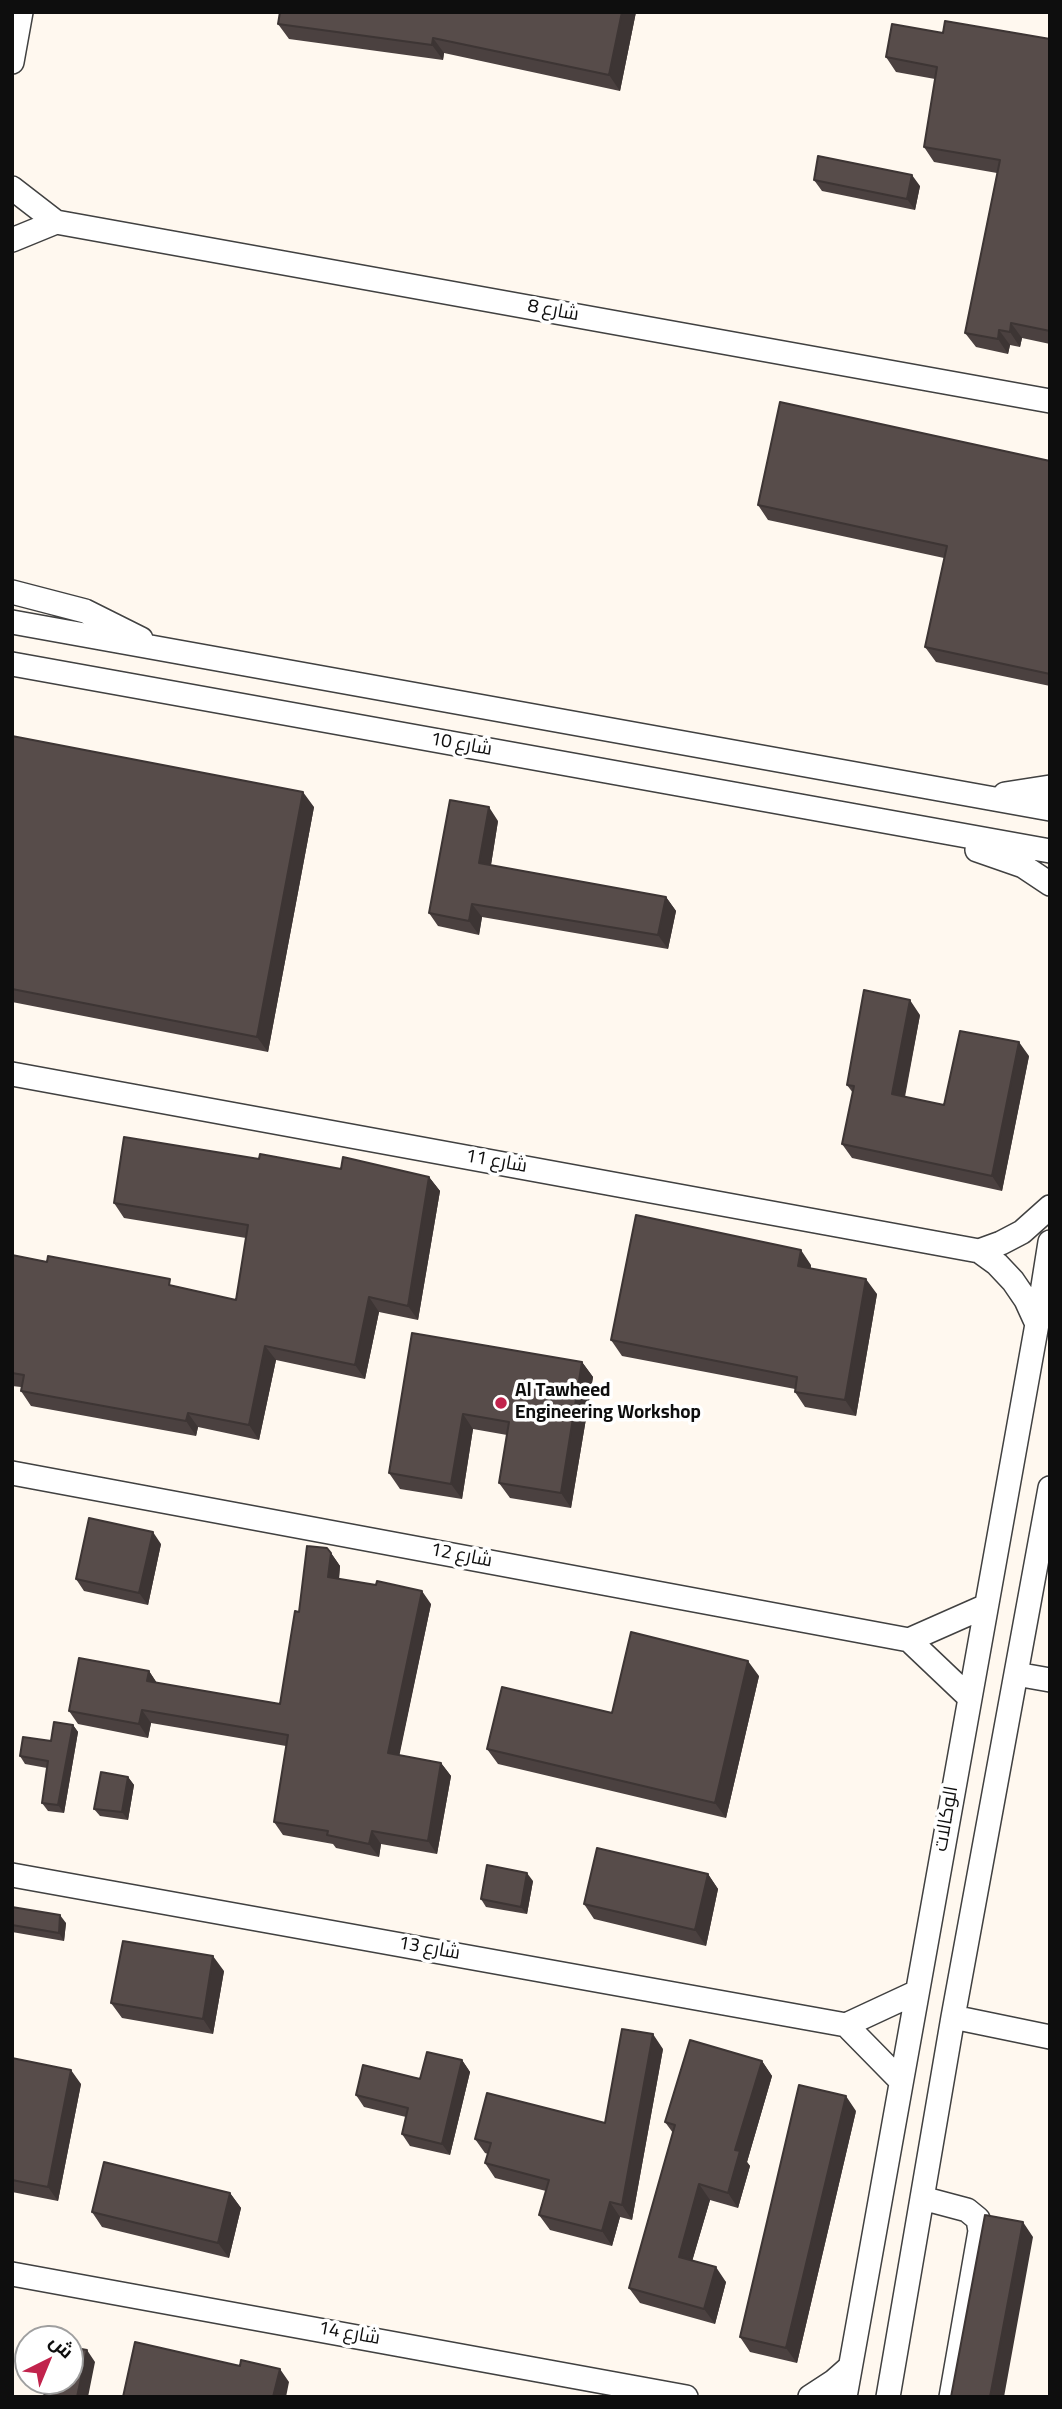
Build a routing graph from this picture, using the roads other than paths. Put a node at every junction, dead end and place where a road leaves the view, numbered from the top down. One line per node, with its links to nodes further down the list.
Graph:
1 (21, 12): 2 (street)
2 (12, 62)
3 (12, 188): 4 (street, شارع 8)
4 (56, 222): 5 (street); 6 (street, شارع 8)
5 (12, 240)
6 (1050, 401)
7 (12, 592): 9 (street)
8 (12, 622): 9 (street)
9 (156, 647): 12 (street)
10 (19, 668): 14 (street, شارع 10)
11 (1050, 787): 12 (street)
12 (974, 795): 13 (street)
13 (1050, 809)
14 (911, 827): 15 (street, شارع 10); 16 (street, شارع 10)
15 (1050, 851)
16 (1050, 884)
17 (12, 1074): 20 (street, شارع 11)
18 (1050, 1207): 20 (street)
19 (1050, 1242): 21 (street, الوكالات)
20 (979, 1251): 21 (street, شارع 11)
21 (1037, 1324): 24 (street, الوكالات)
22 (12, 1473): 25 (street, شارع 12)
23 (1050, 1488): 26 (street)
24 (986, 1606): 25 (street); 28 (street, الوكالات)
25 (909, 1640): 28 (street)
26 (1016, 1674): 27 (street); 31 (street)
27 (1050, 1680)
28 (969, 1697): 30 (street, الوكالات)
29 (12, 1875): 32 (street, شارع 13)
30 (917, 1992): 32 (street); 34 (street, الوكالات)
31 (953, 2017): 33 (street); 35 (street)
32 (846, 2025): 34 (street)
33 (1050, 2037)
34 (901, 2081): 37 (street, الوكالات)
35 (922, 2199): 41 (street); 42 (street)
36 (12, 2274): 38 (street, شارع 14)
37 (850, 2367): 39 (street); 40 (street, الوكالات)
38 (678, 2396)
39 (810, 2397)
40 (845, 2397)
41 (888, 2397)
42 (951, 2397)

